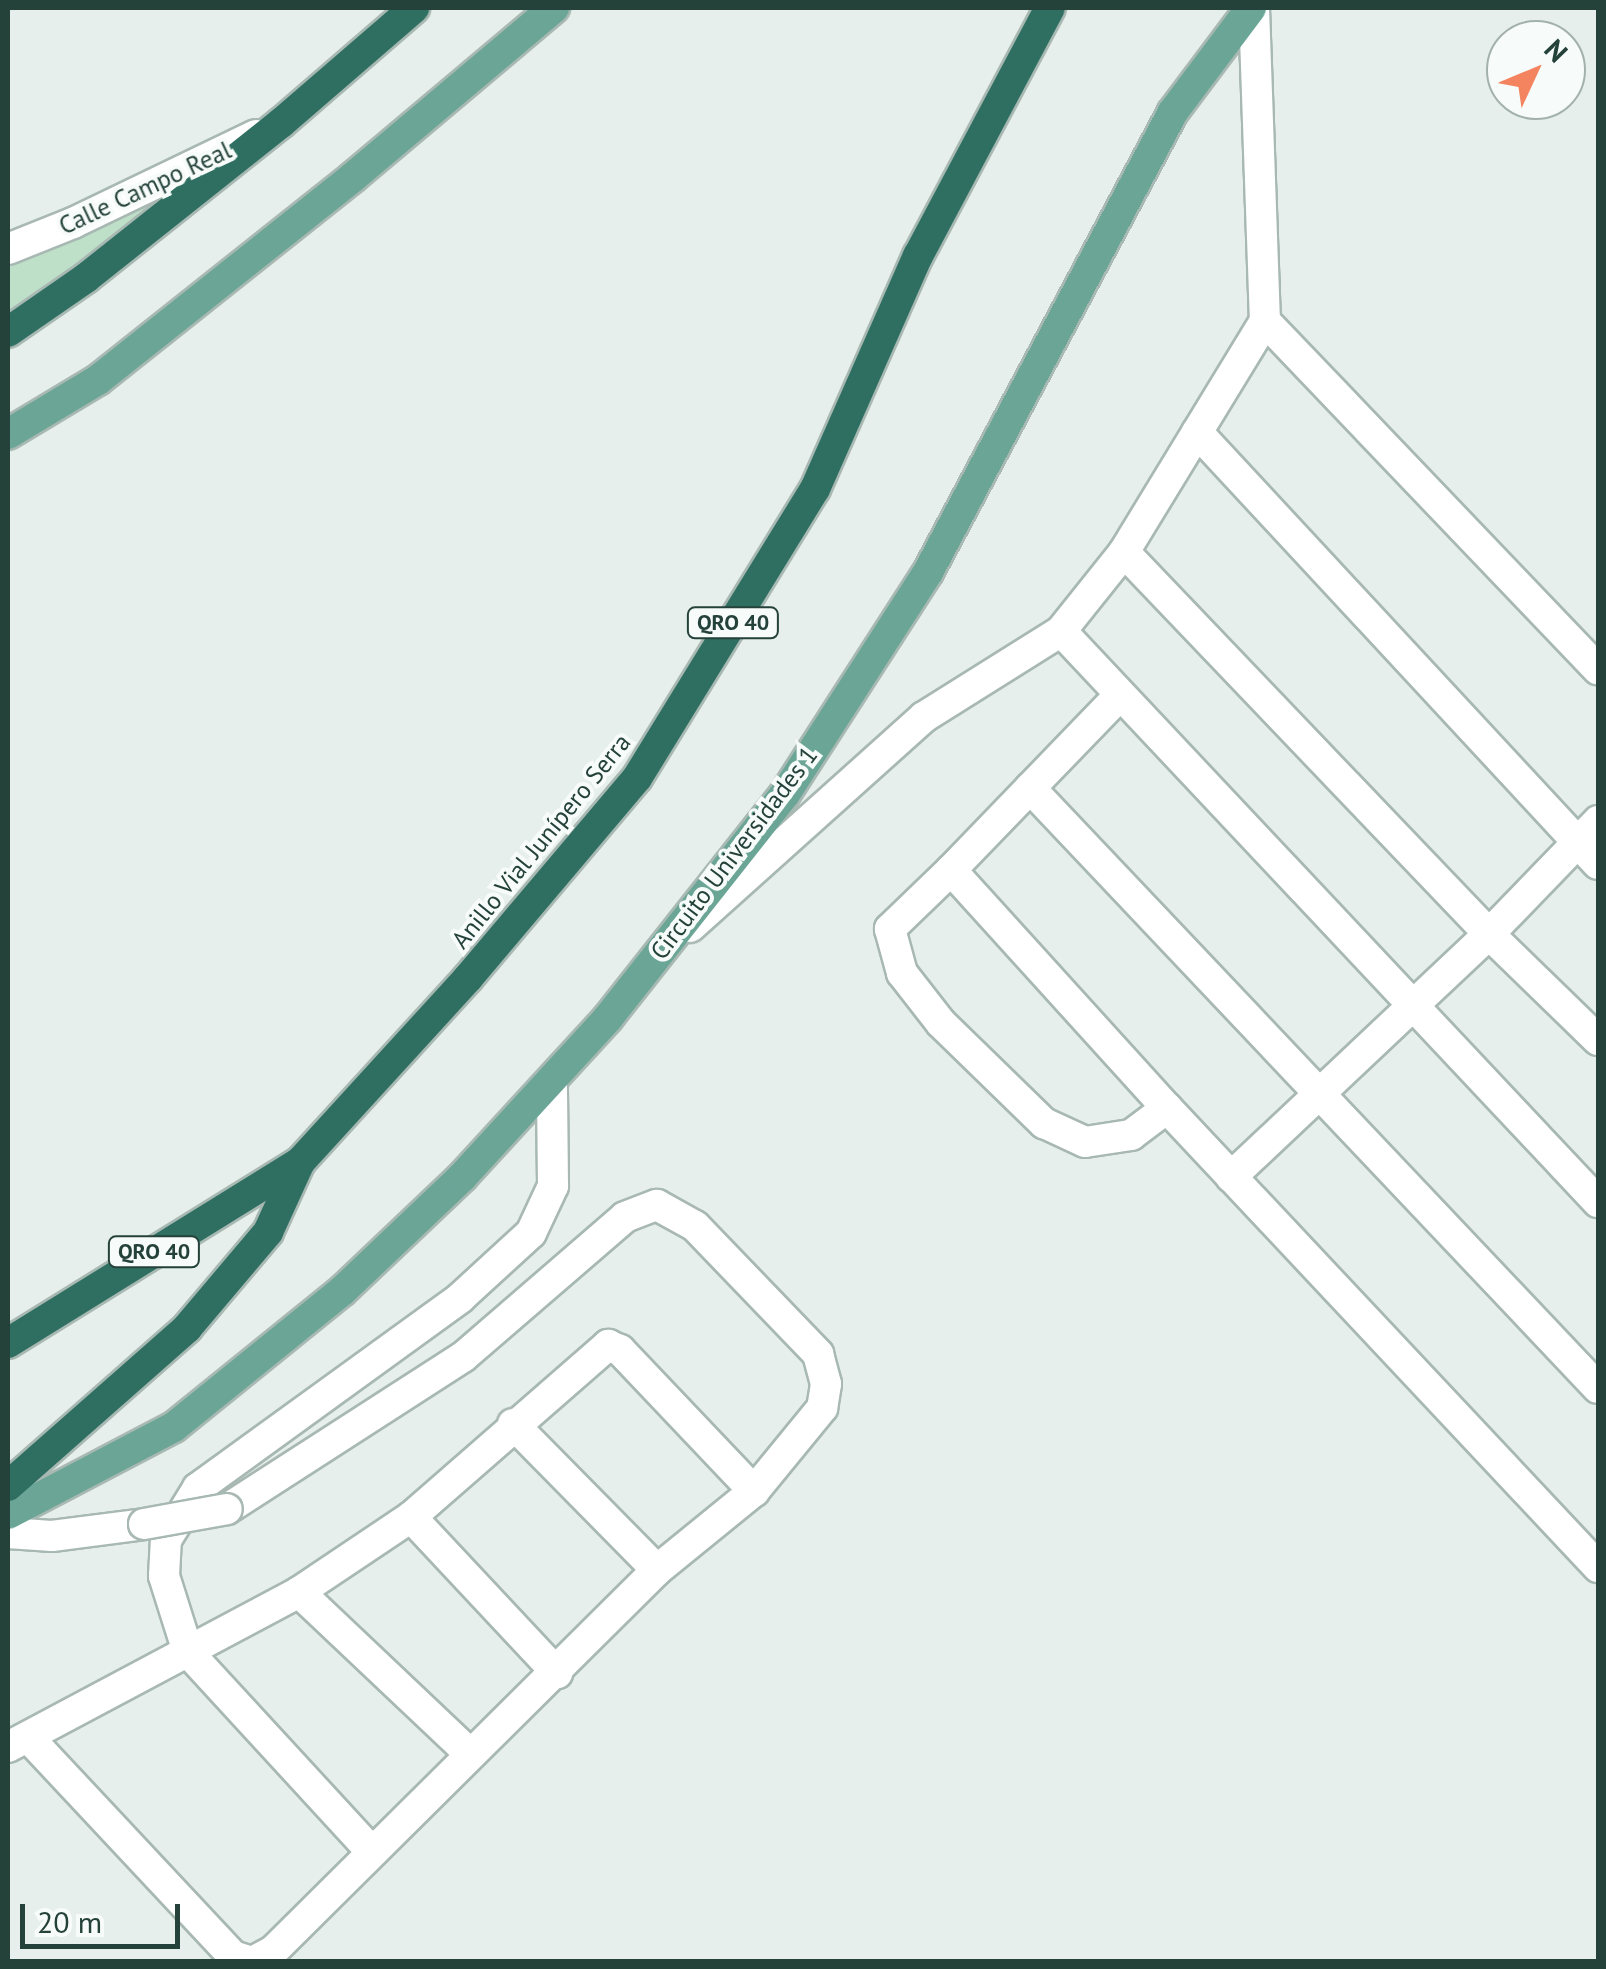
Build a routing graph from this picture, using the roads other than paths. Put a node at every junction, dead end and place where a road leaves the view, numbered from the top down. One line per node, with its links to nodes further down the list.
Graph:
1 (414, 8): 5 (highway)
2 (554, 8): 10 (main road)
3 (1050, 8): 26 (highway, Anillo Vial Junípero Serra / QRO 40)
4 (1252, 8): 7 (street); 20 (main road, Circuito Universidades 1)
5 (282, 123): 6 (street, Calle Campo Real); 8 (highway)
6 (8, 249)
7 (1266, 321): 9 (street); 13 (street)
8 (8, 332)
9 (1197, 432): 11 (street); 16 (street)
10 (8, 434)
11 (1124, 552): 12 (street); 19 (street)
12 (1061, 631): 14 (street); 20 (street)
13 (1598, 669)
14 (1119, 696): 15 (street); 21 (street)
15 (1030, 788): 18 (street); 24 (street)
16 (1587, 831): 17 (street); 19 (street)
17 (1598, 864)
18 (951, 870): 25 (street); 25 (street)
19 (1490, 934): 21 (street); 22 (street)
20 (651, 962): 23 (main road, Circuito Universidades 1)
21 (1412, 1004): 24 (street); 28 (street)
22 (1598, 1040)
23 (552, 1083): 34 (main road, Circuito Universidades 1); 40 (street)
24 (1320, 1092): 27 (street); 30 (street)
25 (1167, 1108): 27 (street)
26 (300, 1162): 29 (highway, Anillo Vial Junípero Serra / QRO 40); 32 (highway)
27 (1231, 1176): 37 (street)
28 (1598, 1202)
29 (8, 1343)
30 (1598, 1388)
31 (513, 1424): 33 (street); 35 (street); 38 (street)
32 (8, 1486)
33 (754, 1491): 36 (street, bridge); 38 (street)
34 (8, 1514)
35 (411, 1517): 39 (street); 41 (street)
36 (8, 1533)
37 (1598, 1566)
38 (657, 1570): 41 (street)
39 (299, 1592): 40 (street); 43 (street)
40 (188, 1652): 42 (street); 44 (street)
41 (557, 1672): 43 (street)
42 (18, 1742): 45 (street)
43 (469, 1752): 44 (street)
44 (372, 1852): 45 (street)
45 (251, 1962)

